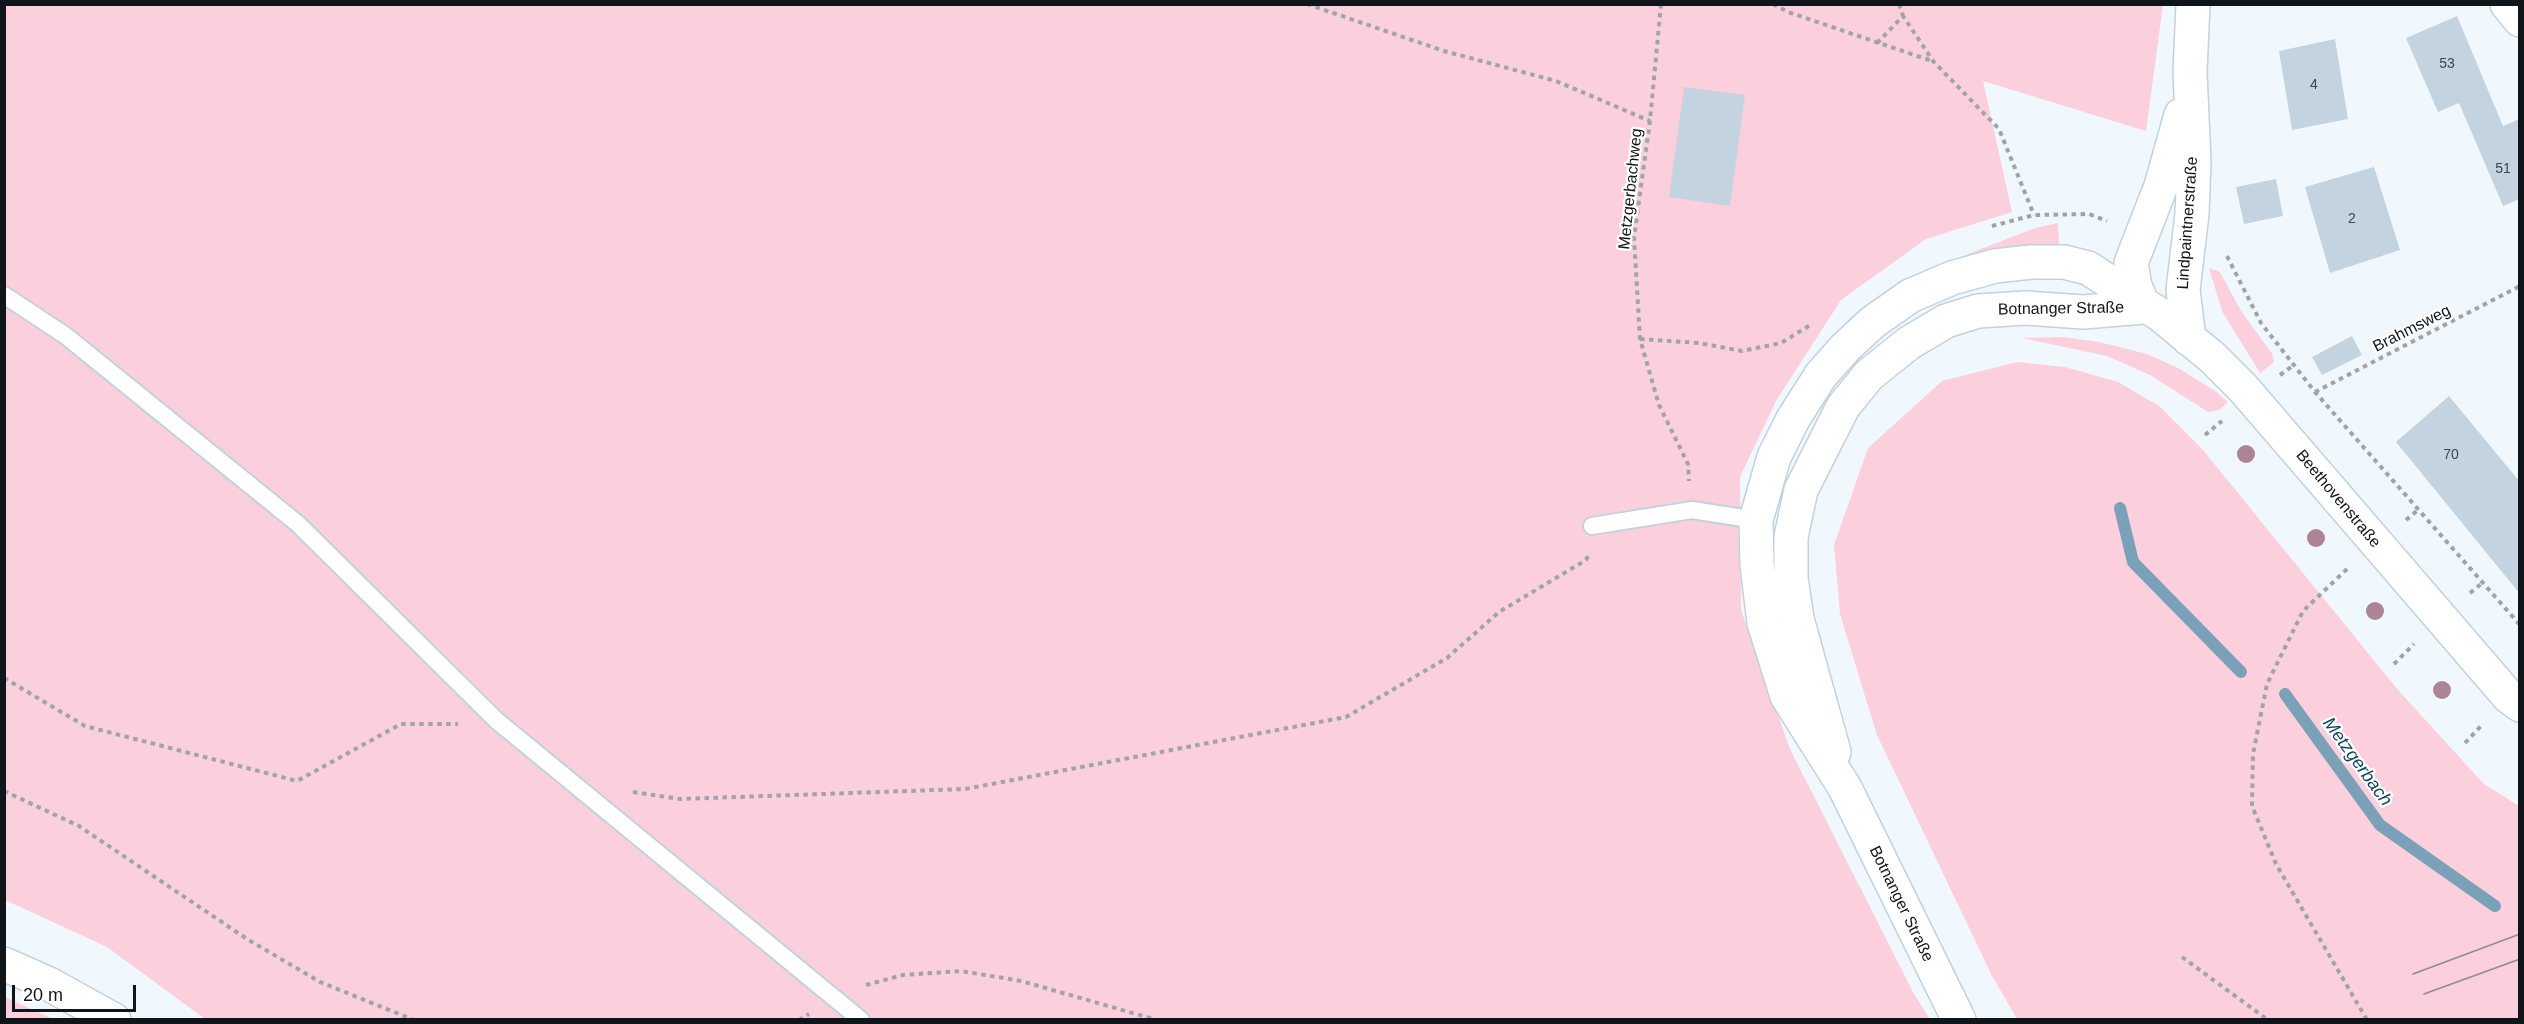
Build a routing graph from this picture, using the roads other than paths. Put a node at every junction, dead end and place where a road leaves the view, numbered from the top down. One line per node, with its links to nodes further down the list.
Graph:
1 (2193, 4): 4 (main road, Lindpaintnerstraße)
2 (2507, 4): 3 (main road)
3 (2520, 20)
4 (2190, 72): 5 (main road, Lindpaintnerstraße); 9 (main road, Lindpaintnerstraße)
5 (2131, 263): 6 (main road); 8 (main road)
6 (2093, 272): 8 (main road, Botnanger Straße); 10 (main road, Botnanger Straße)
7 (4, 295): 16 (lane)
8 (2144, 307): 9 (main road, Beethovenstraße); 13 (main road, Botnanger Straße)
9 (2189, 339): 12 (main road, Beethovenstraße)
10 (1756, 520): 11 (lane); 13 (main road, Botnanger Straße)
11 (1592, 526)
12 (2520, 705)
13 (1845, 788): 17 (main road, Botnanger Straße)
14 (4, 964): 15 (main road)
15 (114, 1020)
16 (861, 1020)
17 (1959, 1020)

